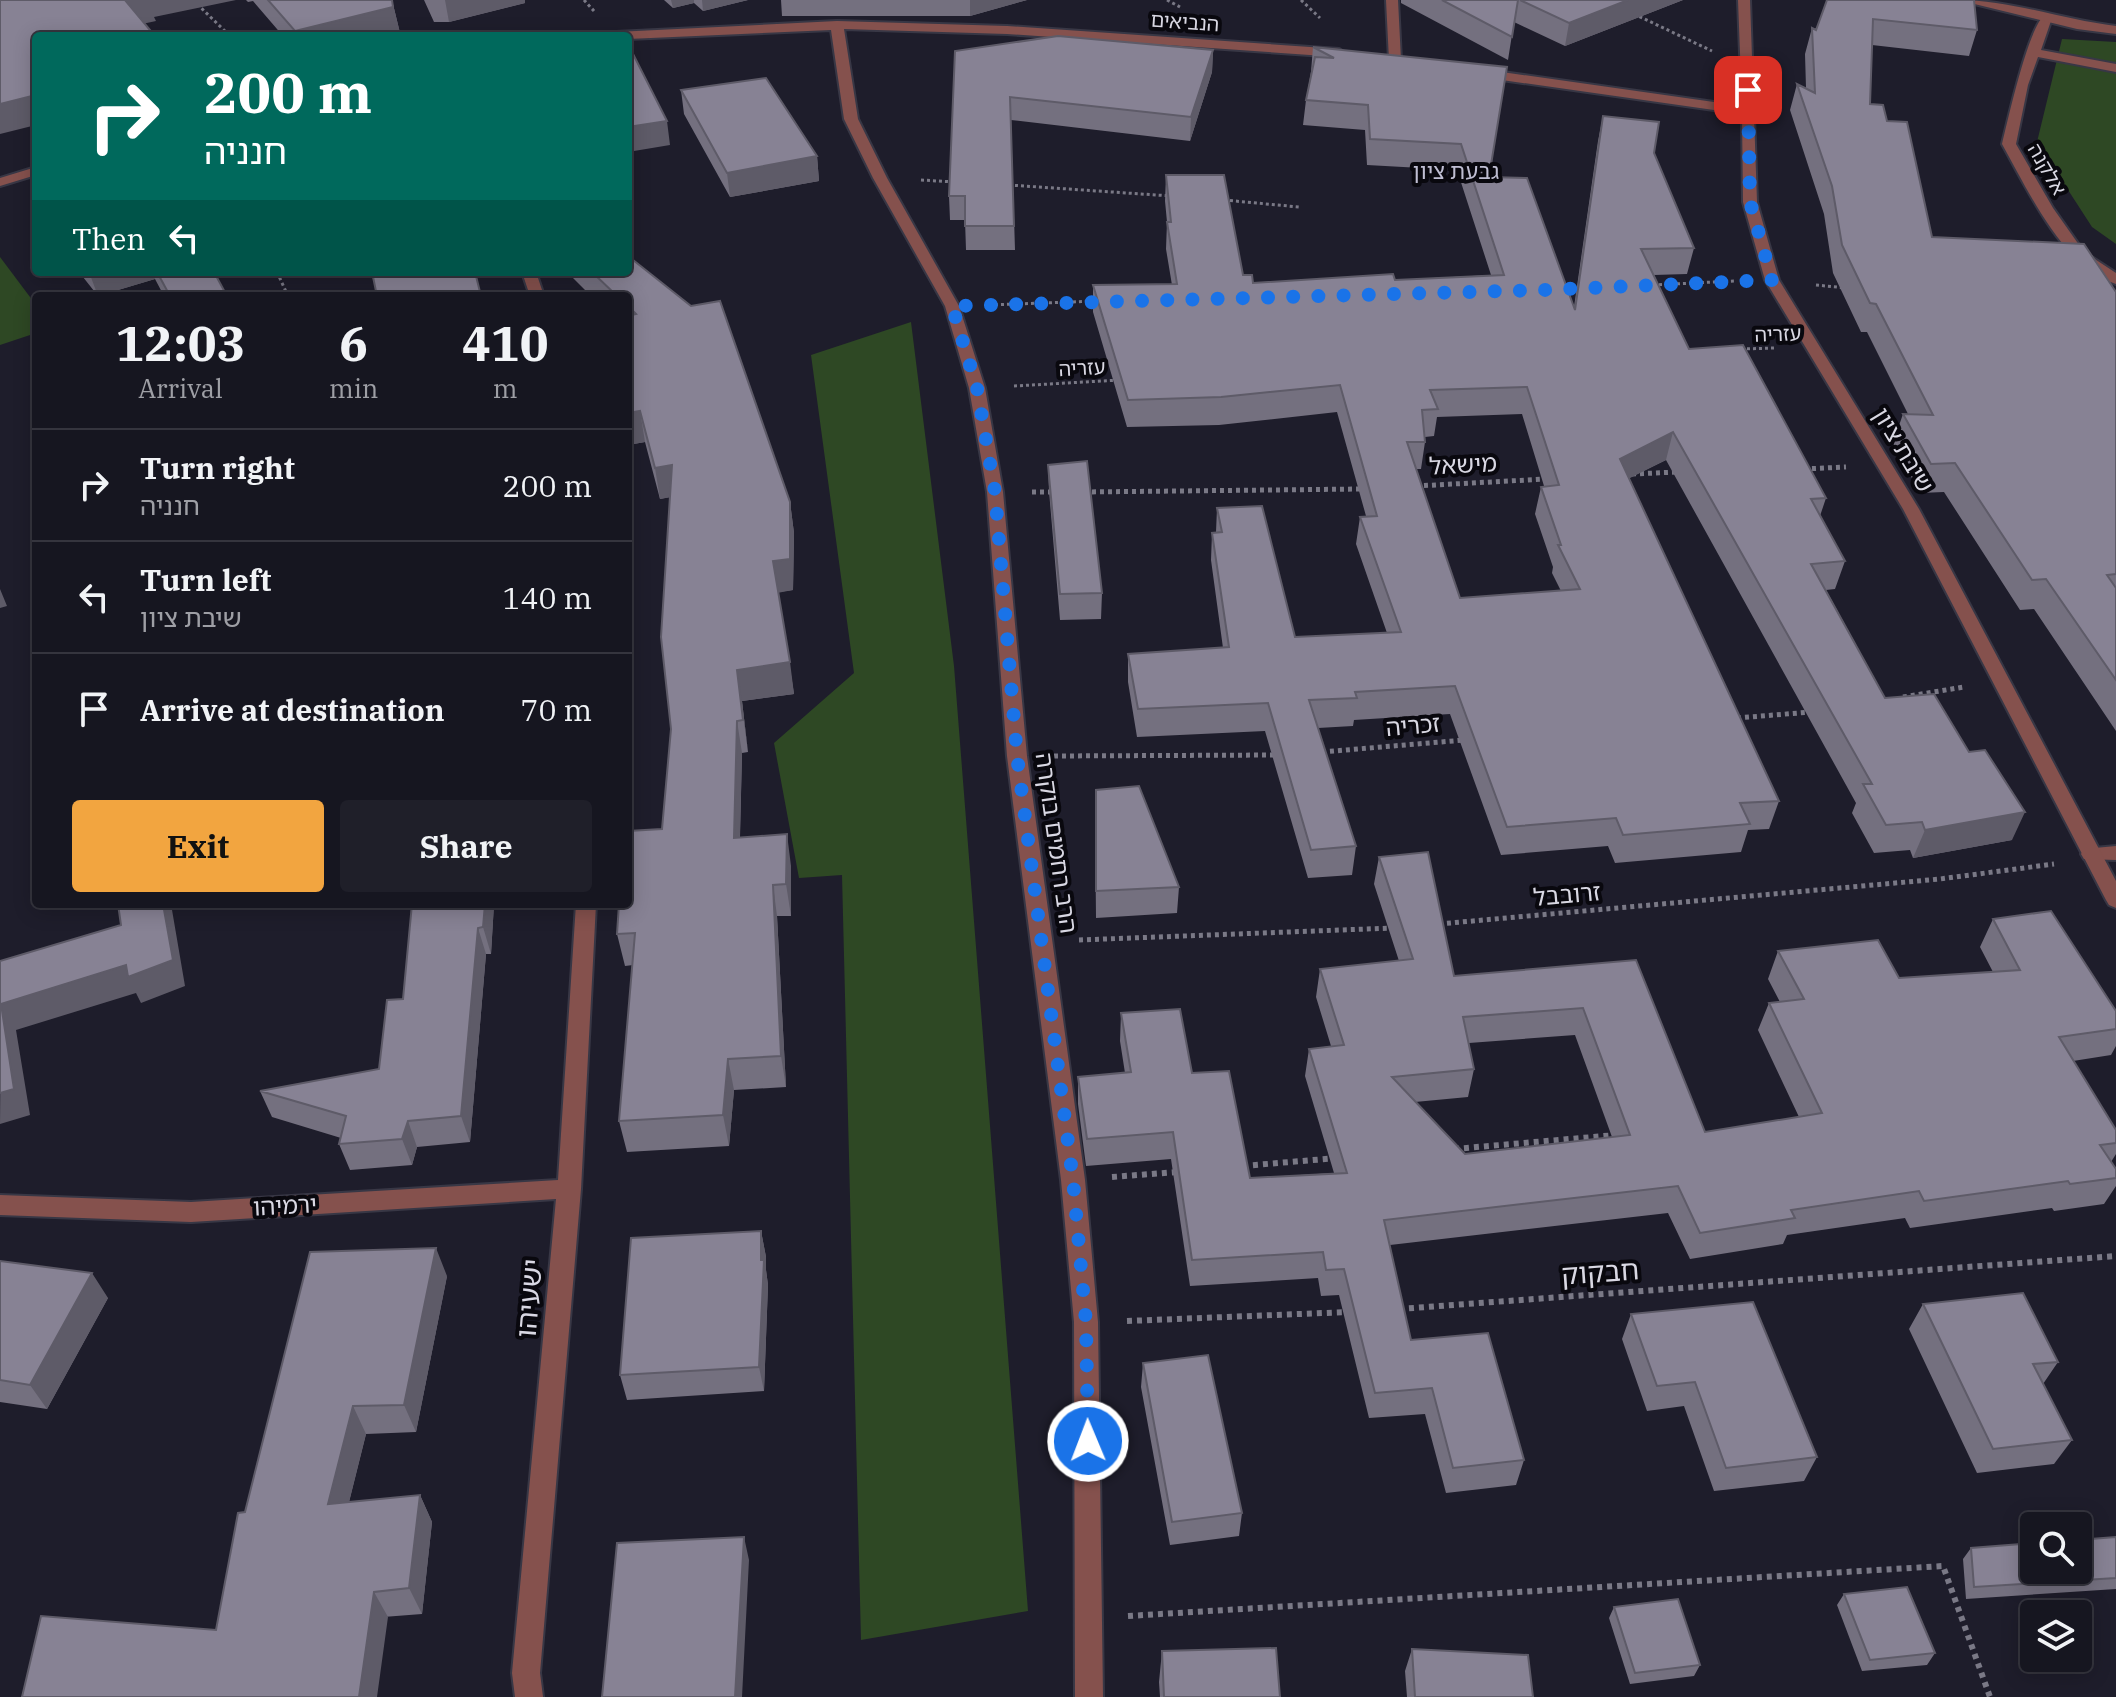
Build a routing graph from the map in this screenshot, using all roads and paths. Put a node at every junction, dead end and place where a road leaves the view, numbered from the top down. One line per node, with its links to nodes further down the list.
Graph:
1 (193, 0): 9 (path)
2 (1392, 0): 13 (street)
3 (1744, 0): 14 (street, שיבת ציון)
4 (1964, 0): 6 (street)
5 (1633, 14): 14 (path)
6 (2046, 18): 8 (street); 11 (street, אלקנה)
7 (837, 25): 10 (street, הנביאים); 12 (street, הנביאים); 19 (street, הרב רחמים בוקרה)
8 (2116, 30)
9 (226, 32)
10 (632, 35)
11 (2032, 52): 15 (street); 27 (street, אלקנה)
12 (1353, 54)
13 (1410, 63)
14 (1748, 68): 17 (street, שיבת ציון)
15 (2116, 68)
16 (1471, 72): 17 (street)
17 (1748, 111): 26 (street, שיבת ציון)
18 (32, 172): 20 (street)
19 (880, 178): 21 (path); 33 (street, הרב רחמים בוקרה)
20 (0, 182)
21 (958, 182)
22 (1005, 184): 23 (path)
23 (1176, 196)
24 (1222, 200): 25 (path)
25 (1299, 207)
26 (1772, 280): 28 (path); 30 (path); 34 (street, שיבת ציון)
27 (2116, 280)
28 (1650, 285)
29 (1589, 288): 31 (path)
30 (1847, 288)
31 (1559, 289)
32 (1103, 301): 33 (path)
33 (952, 306): 37 (street, הרב רחמים בוקרה)
34 (1812, 346): 35 (path, עזריה); 38 (street, שיבת ציון)
35 (1733, 349)
36 (1131, 380): 37 (path, עזריה)
37 (977, 388): 45 (street, הרב רחמים בוקרה)
38 (1885, 466): 39 (path); 48 (street, שיבת ציון)
39 (1791, 469)
40 (1681, 472): 41 (path)
41 (1618, 475)
42 (1555, 478): 43 (path, מישאל)
43 (1412, 486)
44 (1365, 489): 47 (path)
45 (995, 492): 46 (path); 55 (street, הרב רחמים בוקרה)
46 (1057, 492)
47 (1072, 492)
48 (2001, 681): 49 (path); 57 (street, שיבת ציון)
49 (1898, 698)
50 (1824, 710): 51 (path)
51 (1731, 719)
52 (1478, 739): 53 (path, זכריה)
53 (1320, 752)
54 (1288, 754): 55 (path)
55 (1017, 756): 62 (street, הרב רחמים בוקרה)
56 (2116, 853): 57 (street)
57 (2092, 857): 58 (street, שיבת ציון); 60 (path, זרובבל)
58 (2116, 900)
59 (586, 908): 69 (street, ישעיהו)
60 (1427, 925)
61 (1396, 927): 62 (path)
62 (1042, 942): 68 (street, הרב רחמים בוקרה)
63 (1619, 1135): 64 (path)
64 (1447, 1149)
65 (1338, 1158): 66 (path)
66 (1229, 1167)
67 (1182, 1171): 68 (path)
68 (1073, 1180): 74 (street, הרב רחמים בוקרה)
69 (569, 1189): 70 (street, ירמיהו); 76 (street, ישעיהו)
70 (0, 1205)
71 (2116, 1256): 72 (path, חבקוק)
72 (1384, 1310)
73 (1352, 1312): 74 (path)
74 (1086, 1322): 75 (street, הרב רחמים בוקרה)
75 (1091, 1619): 77 (street, הרב רחמים בוקרה); 78 (path)
76 (529, 1697)
77 (1089, 1697)
78 (1990, 1697)

